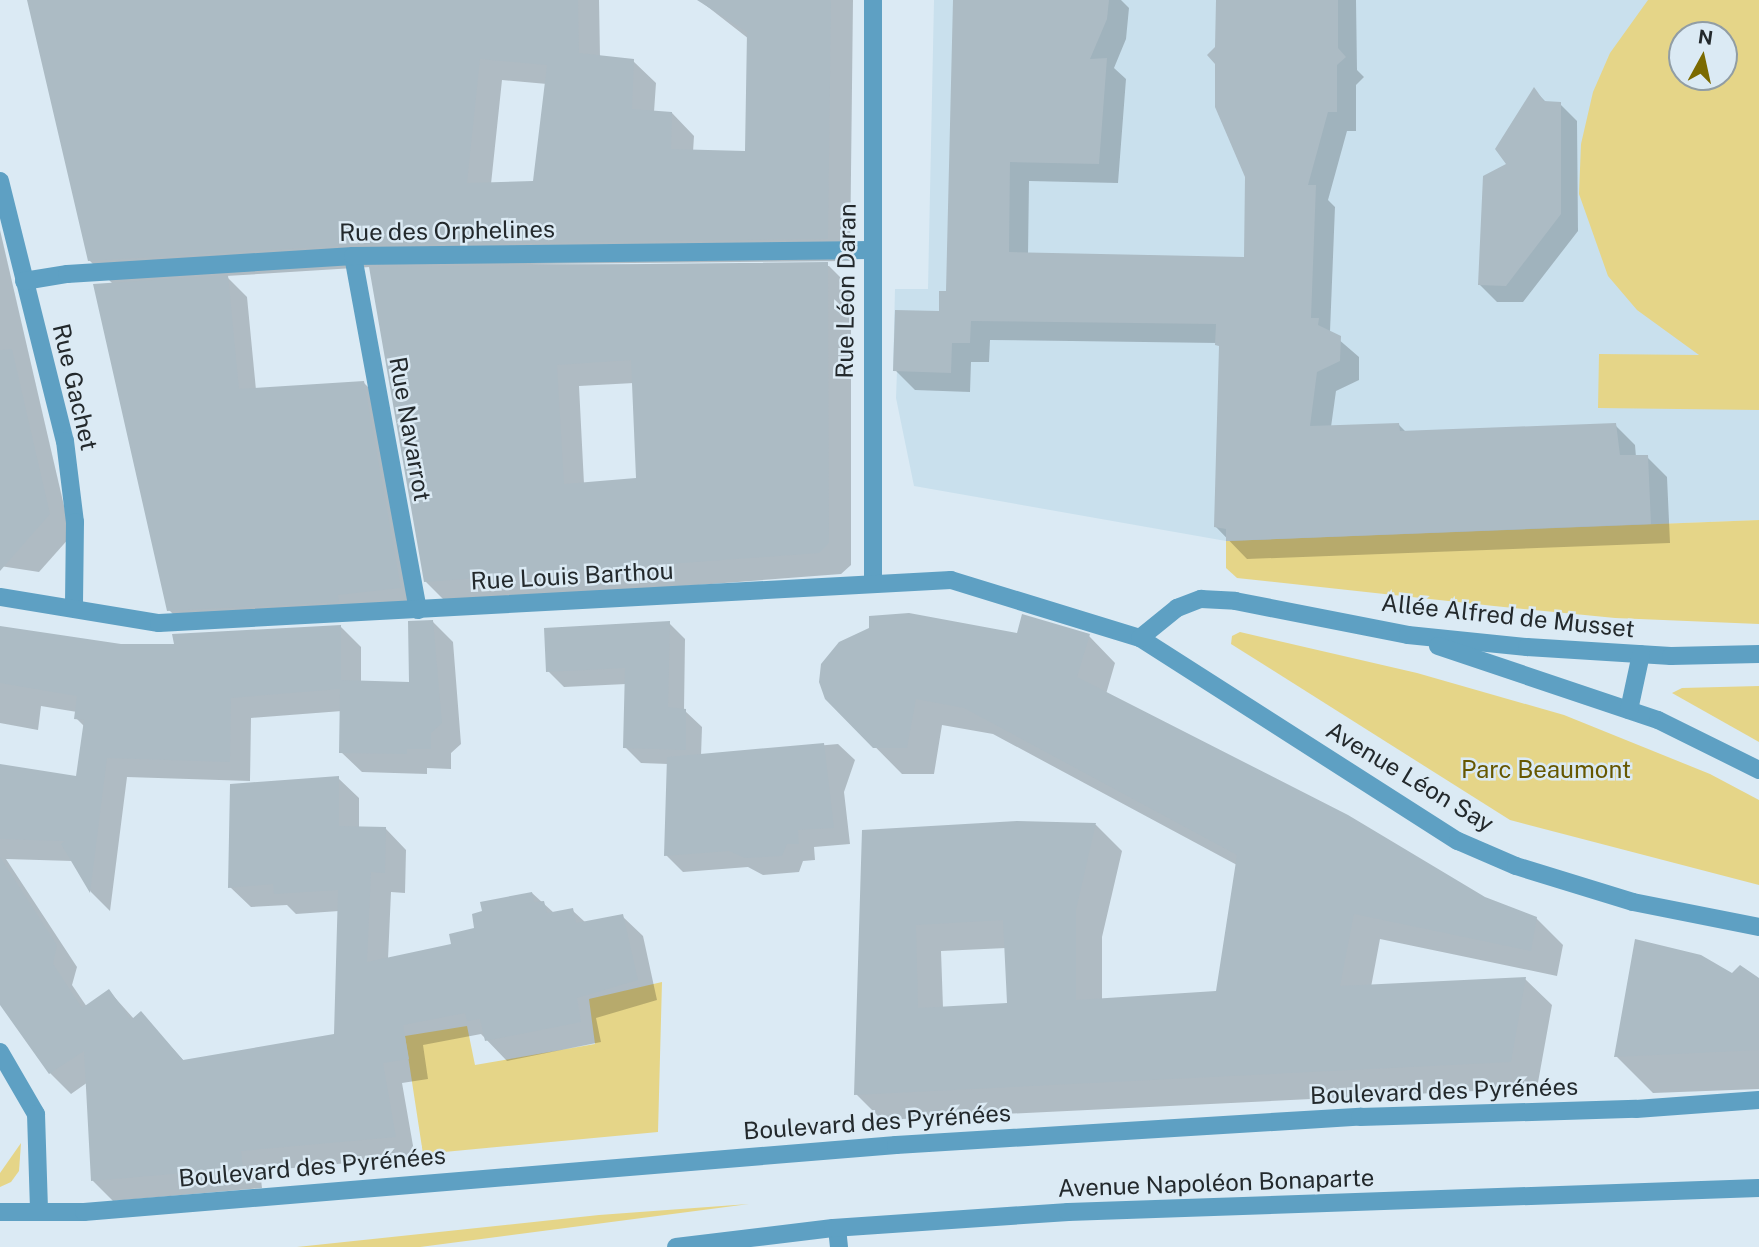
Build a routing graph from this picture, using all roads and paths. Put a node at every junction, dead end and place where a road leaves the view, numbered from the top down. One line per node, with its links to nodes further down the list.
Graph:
1 (873, 0): 3 (street, Rue Léon Daran)
2 (0, 181): 5 (street, Rue Gachet)
3 (871, 250): 4 (street, Rue des Orphelines); 6 (street, Rue Léon Daran)
4 (353, 256): 5 (street, Rue des Orphelines); 9 (street, Rue Navarrot)
5 (24, 281): 8 (street, Rue Gachet)
6 (873, 583): 9 (street, Rue Louis Barthou); 11 (street, Rue Louis Barthou)
7 (0, 597): 8 (street, Rue Louis Barthou)
8 (74, 608): 9 (street, Rue Louis Barthou)
9 (418, 610)
10 (1408, 635): 11 (street, Allée Alfred de Musset); 12 (street, Allée Alfred de Musset); 14 (street)
11 (1140, 638): 16 (street, Avenue Léon Say)
12 (1641, 654): 13 (street, Allée Alfred de Musset); 14 (street)
13 (1759, 654)
14 (1629, 710): 15 (street)
15 (1759, 769)
16 (1759, 927)
17 (0, 1052): 20 (street)
18 (1759, 1100): 20 (street, Boulevard des Pyrénées)
19 (1759, 1188): 22 (street, Avenue Napoléon Bonaparte)
20 (39, 1211): 21 (street, Boulevard des Pyrénées)
21 (0, 1212)
22 (837, 1228): 23 (street, Avenue Napoléon Bonaparte); 24 (street)
23 (676, 1247)
24 (839, 1247)

